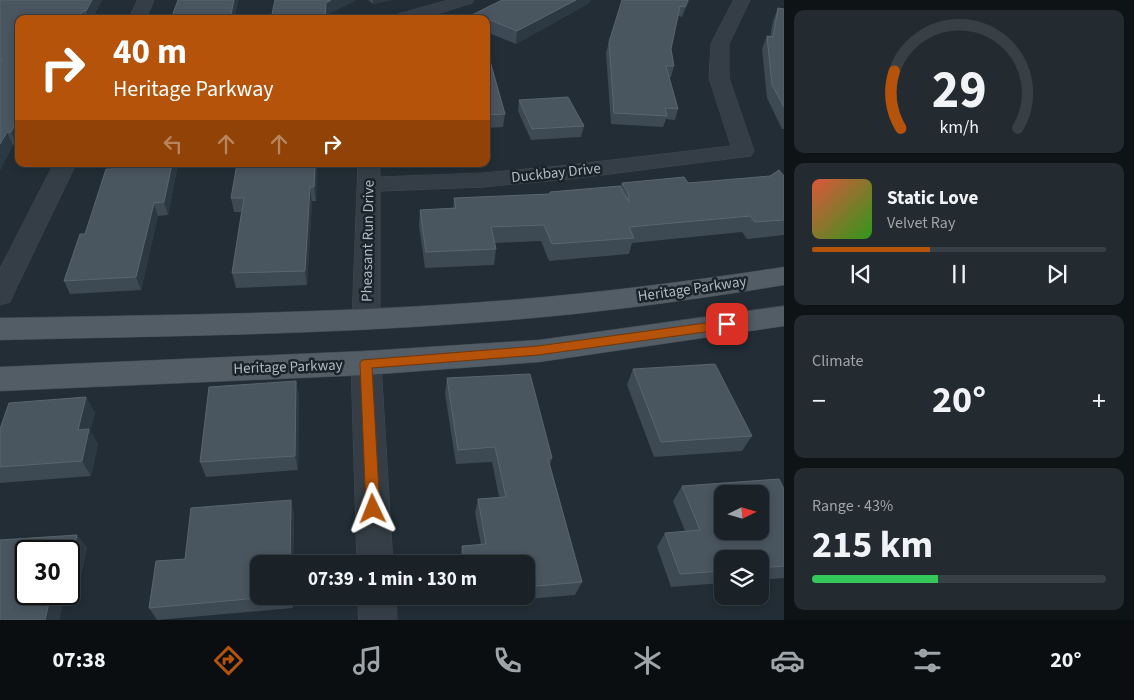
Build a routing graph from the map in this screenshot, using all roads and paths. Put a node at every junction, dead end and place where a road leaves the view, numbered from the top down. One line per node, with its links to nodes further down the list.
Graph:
1 (146, 0): 4 (street)
2 (466, 0): 5 (street)
3 (742, 0): 7 (street, Duckbay Drive)
4 (139, 15)
5 (417, 15)
6 (64, 167): 9 (street)
7 (369, 174): 11 (street, Pheasant Run Drive)
8 (784, 276): 11 (main road, Heritage Parkway)
9 (0, 296)
10 (784, 316): 13 (main road, Heritage Parkway)
11 (366, 319): 12 (main road, Heritage Parkway)
12 (0, 329)
13 (366, 363): 14 (main road, Heritage Parkway); 15 (street)
14 (0, 379)
15 (375, 555)
16 (377, 605): 17 (street)
17 (378, 620)

